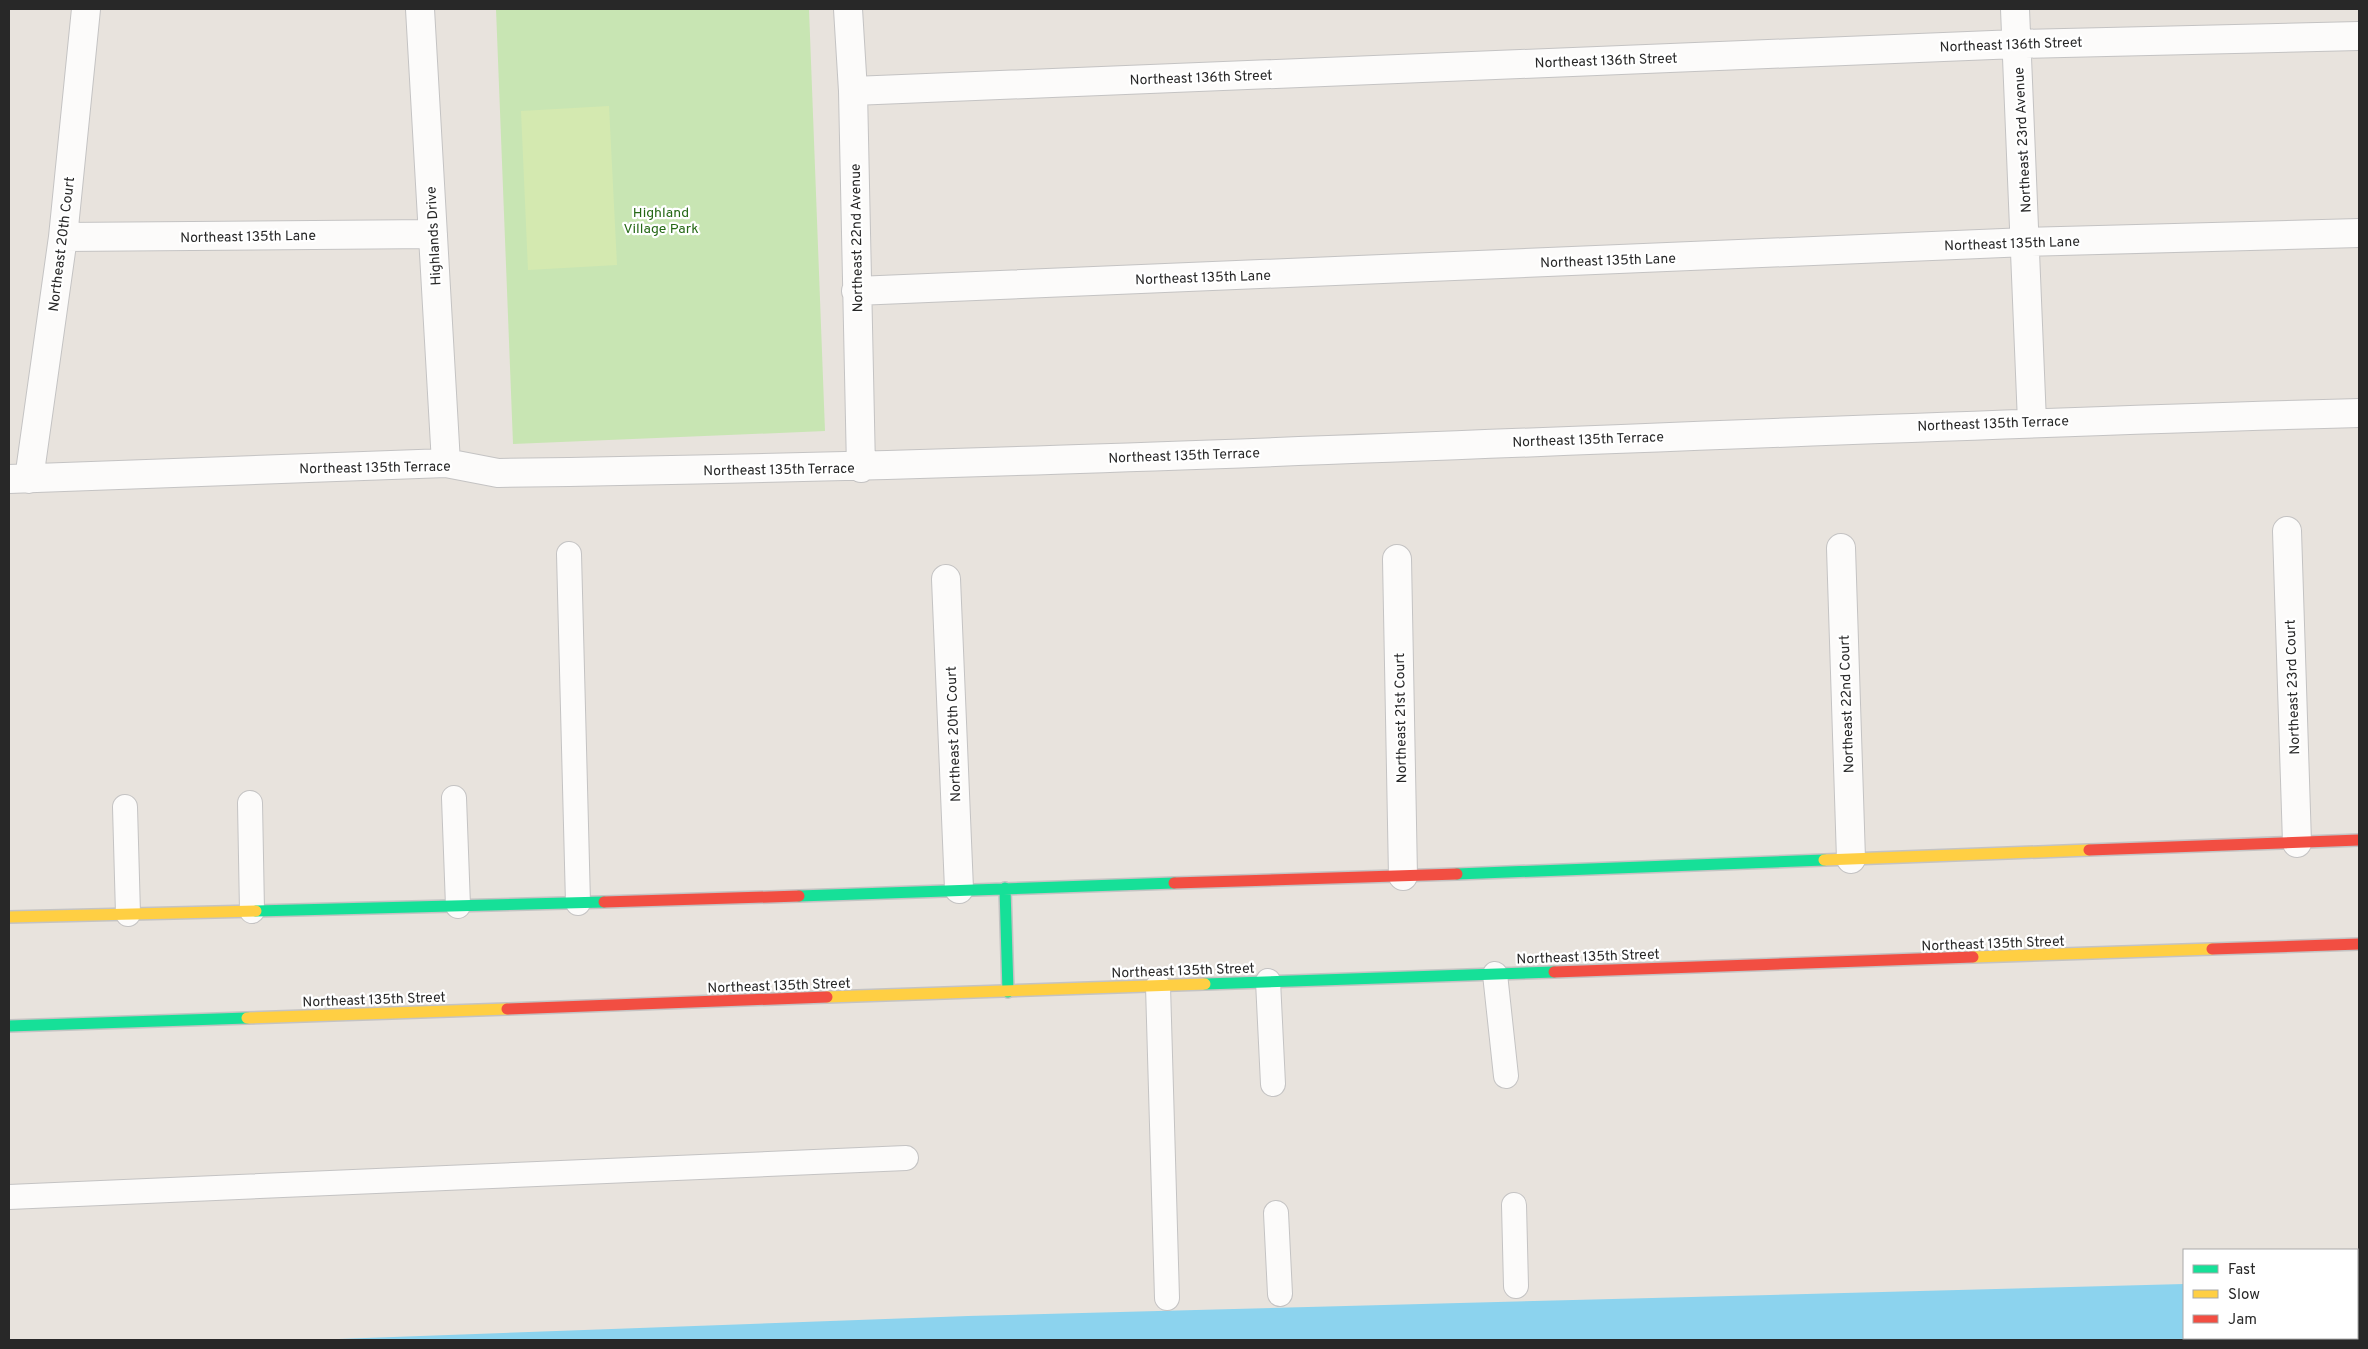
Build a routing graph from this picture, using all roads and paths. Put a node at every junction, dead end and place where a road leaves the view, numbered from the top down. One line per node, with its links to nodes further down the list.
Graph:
1 (86, 9): 10 (street, Northeast 20th Court)
2 (420, 9): 8 (street, Highlands Drive)
3 (848, 9): 7 (street, Northeast 22nd Avenue)
4 (2016, 9): 6 (street, Northeast 23rd Avenue)
5 (2359, 36): 6 (street, Northeast 136th Street)
6 (2017, 44): 7 (street, Northeast 136th Street); 11 (street, Northeast 23rd Avenue)
7 (853, 91): 12 (street, Northeast 22nd Avenue)
8 (433, 234): 10 (street, Northeast 135th Lane); 15 (street, Highlands Drive)
9 (2359, 234): 11 (street, Northeast 135th Lane)
10 (63, 238): 17 (street, Northeast 20th Court)
11 (2026, 242): 12 (street, Northeast 135th Lane); 14 (street, Northeast 23rd Avenue)
12 (856, 291): 16 (street, Northeast 22nd Avenue)
13 (2359, 412): 14 (street, Northeast 135th Terrace)
14 (2032, 422): 16 (street, Northeast 135th Terrace)
15 (446, 463): 16 (street, Northeast 135th Terrace); 17 (street, Northeast 135th Terrace)
16 (861, 468)
17 (19, 479)
18 (2287, 532): 27 (street, Northeast 23rd Court)
19 (1841, 548): 28 (street, Northeast 22nd Court)
20 (569, 554): 32 (lane)
21 (1397, 559): 29 (street, Northeast 21st Court)
22 (946, 579): 31 (street, Northeast 20th Court)
23 (454, 798): 33 (lane)
24 (250, 803): 34 (lane)
25 (125, 807): 35 (lane)
26 (2359, 840): 27 (street)
27 (2296, 843): 28 (street)
28 (1851, 859): 29 (street)
29 (1403, 876): 30 (street)
30 (1006, 888): 31 (street); 41 (street)
31 (959, 890): 32 (street)
32 (578, 903): 33 (street)
33 (458, 906): 34 (street)
34 (252, 911): 35 (street)
35 (128, 914): 36 (street)
36 (9, 917)
37 (2359, 944): 38 (street, Northeast 135th Street)
38 (1495, 974): 39 (street, Northeast 135th Street); 43 (lane)
39 (1268, 981): 40 (street, Northeast 135th Street); 44 (lane)
40 (1158, 986): 41 (street, Northeast 135th Street); 51 (lane)
41 (1008, 992): 42 (street, Northeast 135th Street)
42 (9, 1026)
43 (1506, 1076)
44 (1273, 1084)
45 (906, 1158): 46 (lane)
46 (9, 1197)
47 (1514, 1205): 49 (lane)
48 (1276, 1213): 50 (lane)
49 (1516, 1286)
50 (1280, 1294)
51 (1167, 1298)

